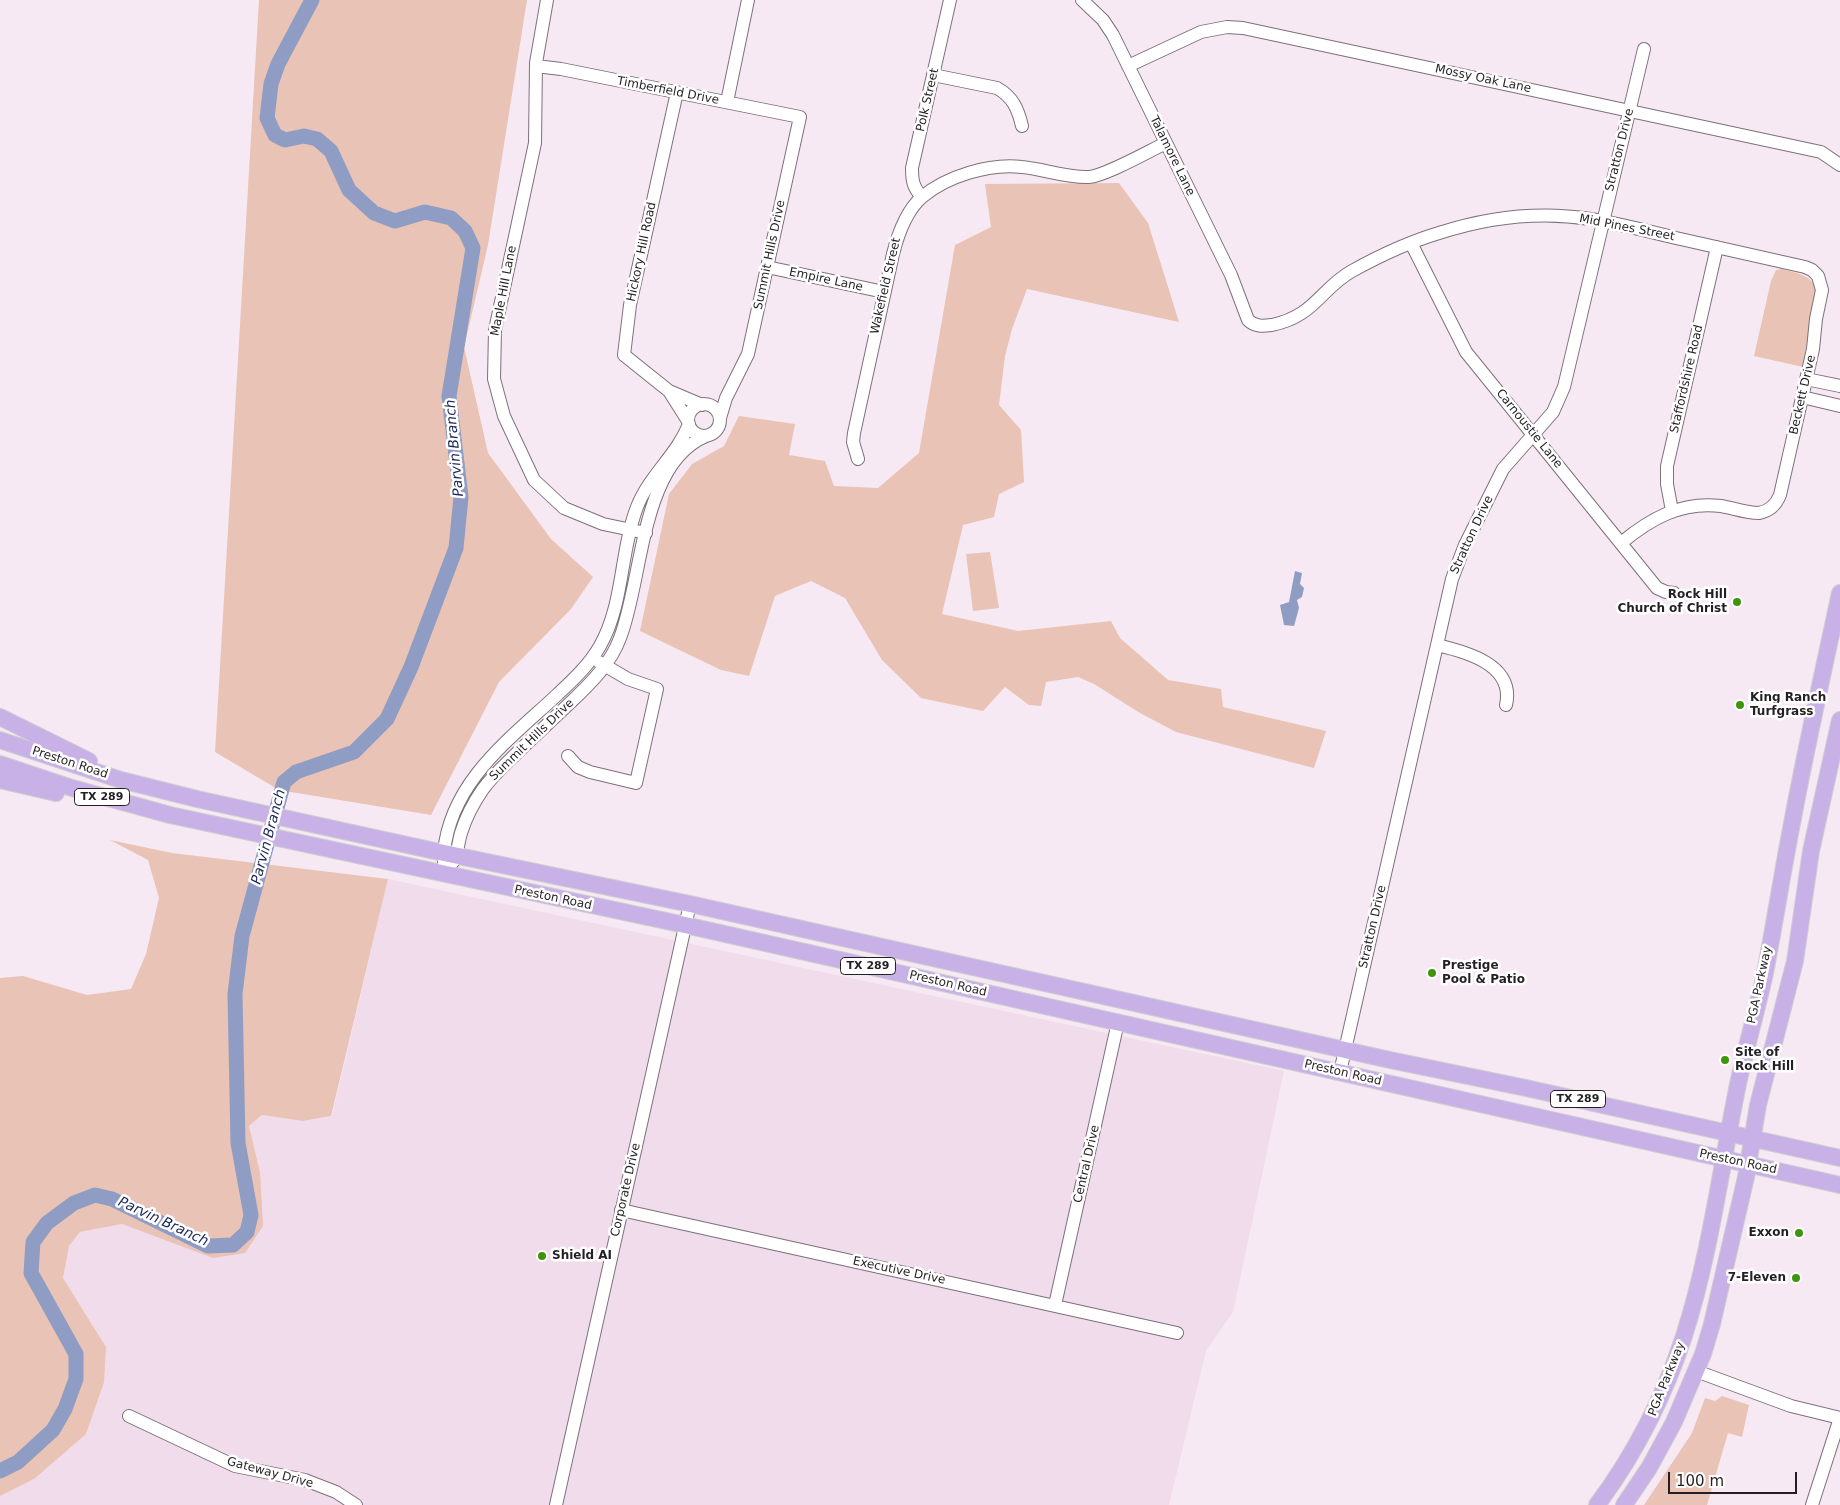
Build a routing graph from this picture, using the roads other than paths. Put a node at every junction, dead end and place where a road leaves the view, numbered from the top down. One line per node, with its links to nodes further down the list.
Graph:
1 (547, 0): 6 (street, Maple Hill Lane)
2 (748, 0): 10 (street)
3 (950, 0): 8 (street, Polk Street)
4 (1082, 0): 7 (street, Talamore Lane)
5 (1644, 49): 11 (street, Stratton Drive)
6 (536, 66): 9 (street, Timberfield Drive); 37 (street, Maple Hill Lane)
7 (1128, 66): 11 (street, Mossy Oak Lane); 14 (street, Talamore Lane)
8 (933, 75): 13 (street); 16 (street, Polk Street)
9 (677, 92): 10 (street, Timberfield Drive); 27 (street, Hickory Hill Road)
10 (727, 102): 12 (street, Timberfield Drive)
11 (1630, 110): 15 (street, Mossy Oak Lane); 17 (street, Stratton Drive)
12 (800, 117): 20 (street, Summit Hills Drive)
13 (1022, 126)
14 (1166, 143): 16 (street, Wakefield Street); 23 (street, Talamore Lane)
15 (1840, 165)
16 (922, 197): 22 (street, Wakefield Street)
17 (1603, 221): 18 (street, Mid Pines Street); 19 (street, Mid Pines Street); 33 (street, Stratton Drive)
18 (1411, 243): 23 (street, Mid Pines Street); 33 (street, Carnoustie Lane)
19 (1716, 247): 21 (street, Mid Pines Street); 36 (street, Staffordshire Road)
20 (767, 267): 22 (street, Empire Lane); 26 (street, Summit Hills Drive)
21 (1818, 277): 24 (street, Beckett Drive)
22 (884, 292): 35 (street, Wakefield Street)
23 (1248, 320)
24 (1806, 379): 25 (street); 28 (street, Beckett Drive)
25 (1840, 386)
26 (730, 389): 29 (street); 31 (street, Summit Hills Drive)
27 (669, 391): 29 (street, Hickory Hill Road); 32 (street, Hickory Hill Road)
28 (1802, 397): 30 (street); 36 (street, Beckett Drive)
29 (703, 404): 31 (street); 32 (street)
30 (1840, 406)
31 (720, 418): 34 (street)
32 (689, 423): 34 (street); 37 (street, Summit Hills Drive)
33 (1533, 434): 39 (street, Carnoustie Lane); 42 (street, Stratton Drive)
34 (706, 436): 38 (street, Summit Hills Drive)
35 (858, 459)
36 (1672, 511): 39 (street)
37 (631, 530): 38 (street, Maple Hill Lane); 43 (street, Summit Hills Drive)
38 (646, 533): 44 (street, Summit Hills Drive)
39 (1621, 543): 40 (street, Carnoustie Lane)
40 (1674, 593)
41 (1840, 593): 64 (main road, PGA Parkway)
42 (1437, 645): 45 (street); 62 (street, Stratton Drive)
43 (593, 658): 44 (street); 54 (street, Summit Hills Drive)
44 (604, 666): 49 (street); 54 (street, Summit Hills Drive)
45 (1506, 705)
46 (0, 717): 52 (main road)
47 (1840, 720): 65 (main road, PGA Parkway)
48 (0, 740): 52 (main road, Preston Road / TX 289)
49 (568, 756)
50 (0, 764): 53 (main road, Preston Road / TX 289)
51 (0, 780): 53 (main road)
52 (197, 799): 54 (main road, Preston Road / TX 289)
53 (205, 823): 55 (main road, Preston Road / TX 289)
54 (450, 854): 55 (street, Summit Hills Drive); 56 (main road, Preston Road / TX 289)
55 (446, 875): 57 (main road, Preston Road / TX 289)
56 (690, 904): 57 (street, Corporate Drive); 58 (main road, Preston Road / TX 289)
57 (685, 926): 59 (main road, Preston Road / TX 289); 70 (street, Corporate Drive)
58 (973, 967): 59 (main road); 60 (main road, Preston Road / TX 289)
59 (968, 989): 61 (main road, Preston Road / TX 289)
60 (1136, 1004): 61 (main road); 62 (main road, Preston Road / TX 289)
61 (1118, 1022): 63 (main road, Preston Road / TX 289); 71 (street, Central Drive)
62 (1345, 1050): 63 (street, Stratton Drive); 64 (main road, Preston Road / TX 289)
63 (1340, 1072): 67 (main road, Preston Road / TX 289)
64 (1728, 1133): 65 (main road, Preston Road / TX 289); 67 (main road, PGA Parkway)
65 (1752, 1138): 66 (main road, Preston Road / TX 289); 68 (main road, PGA Parkway)
66 (1840, 1158)
67 (1724, 1159): 68 (main road, Preston Road / TX 289); 73 (main road, PGA Parkway)
68 (1748, 1164): 69 (main road, Preston Road / TX 289); 74 (main road, PGA Parkway)
69 (1840, 1185)
70 (621, 1210): 71 (street, Executive Drive); 78 (street, Corporate Drive)
71 (1055, 1305): 72 (street, Executive Drive)
72 (1177, 1333)
73 (1674, 1364): 74 (main road); 79 (main road, PGA Parkway)
74 (1696, 1371): 76 (street); 80 (main road, PGA Parkway)
75 (129, 1416): 77 (street, Gateway Drive)
76 (1840, 1418): 81 (street)
77 (356, 1505)
78 (556, 1505)
79 (1597, 1505)
80 (1624, 1505)
81 (1812, 1505)

